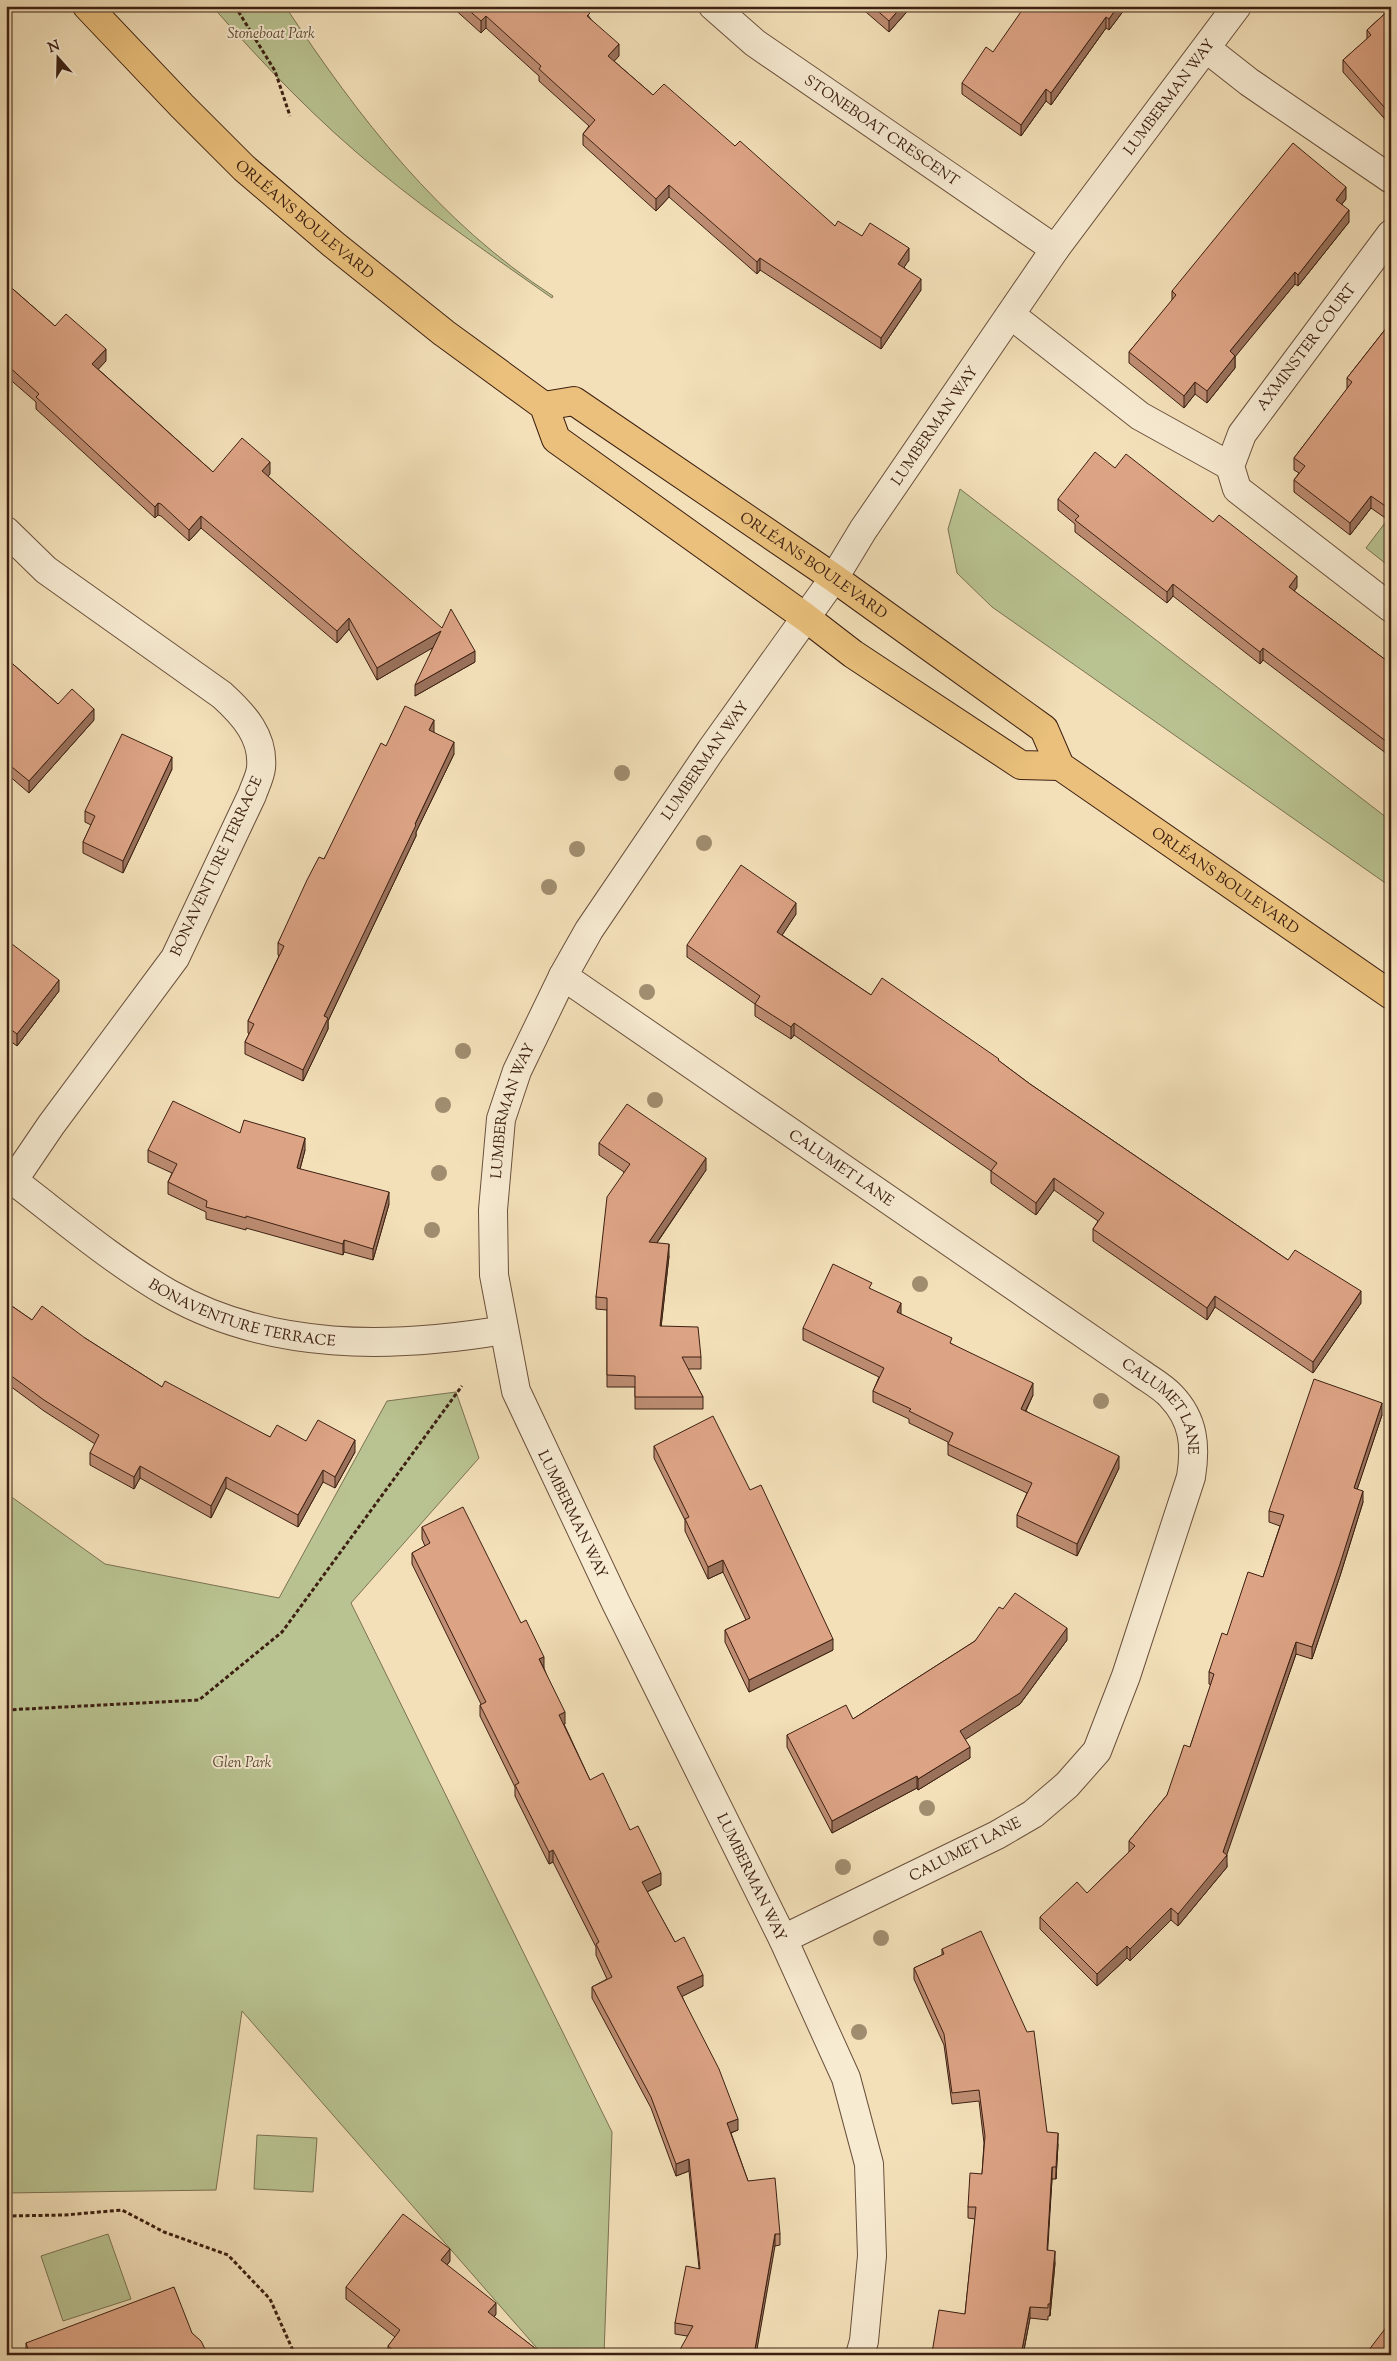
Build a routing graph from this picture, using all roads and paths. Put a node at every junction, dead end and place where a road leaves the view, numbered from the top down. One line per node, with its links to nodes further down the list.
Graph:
1 (88, 6): 11 (main road, ORLÉANS BOULEVARD)
2 (235, 6): 6 (path)
3 (713, 6): 9 (street, STONEBOAT CRESCENT)
4 (1237, 6): 5 (street, LUMBERMAN WAY)
5 (1207, 48): 7 (street); 9 (street, LUMBERMAN WAY)
6 (290, 116)
7 (1391, 179)
8 (1391, 234): 12 (street, AXMINSTER COURT)
9 (1055, 249): 10 (street, LUMBERMAN WAY)
10 (1011, 314): 12 (street); 14 (street, LUMBERMAN WAY)
11 (544, 406): 14 (main road, ORLÉANS BOULEVARD); 16 (main road)
12 (1230, 466): 15 (street)
13 (6, 531): 20 (street, BONAVENTURE TERRACE)
14 (834, 578): 16 (street, LUMBERMAN WAY); 17 (main road, ORLÉANS BOULEVARD)
15 (1391, 608)
16 (805, 617): 17 (main road); 18 (street, LUMBERMAN WAY)
17 (1060, 766): 19 (main road, ORLÉANS BOULEVARD)
18 (563, 976): 21 (street, LUMBERMAN WAY); 24 (street, CALUMET LANE)
19 (1391, 996)
20 (10, 1178): 21 (street, BONAVENTURE TERRACE)
21 (504, 1330): 24 (street, LUMBERMAN WAY)
22 (462, 1386): 23 (path)
23 (6, 1710)
24 (783, 1939): 27 (street, LUMBERMAN WAY)
25 (6, 2216): 26 (path)
26 (295, 2355)
27 (860, 2355)

